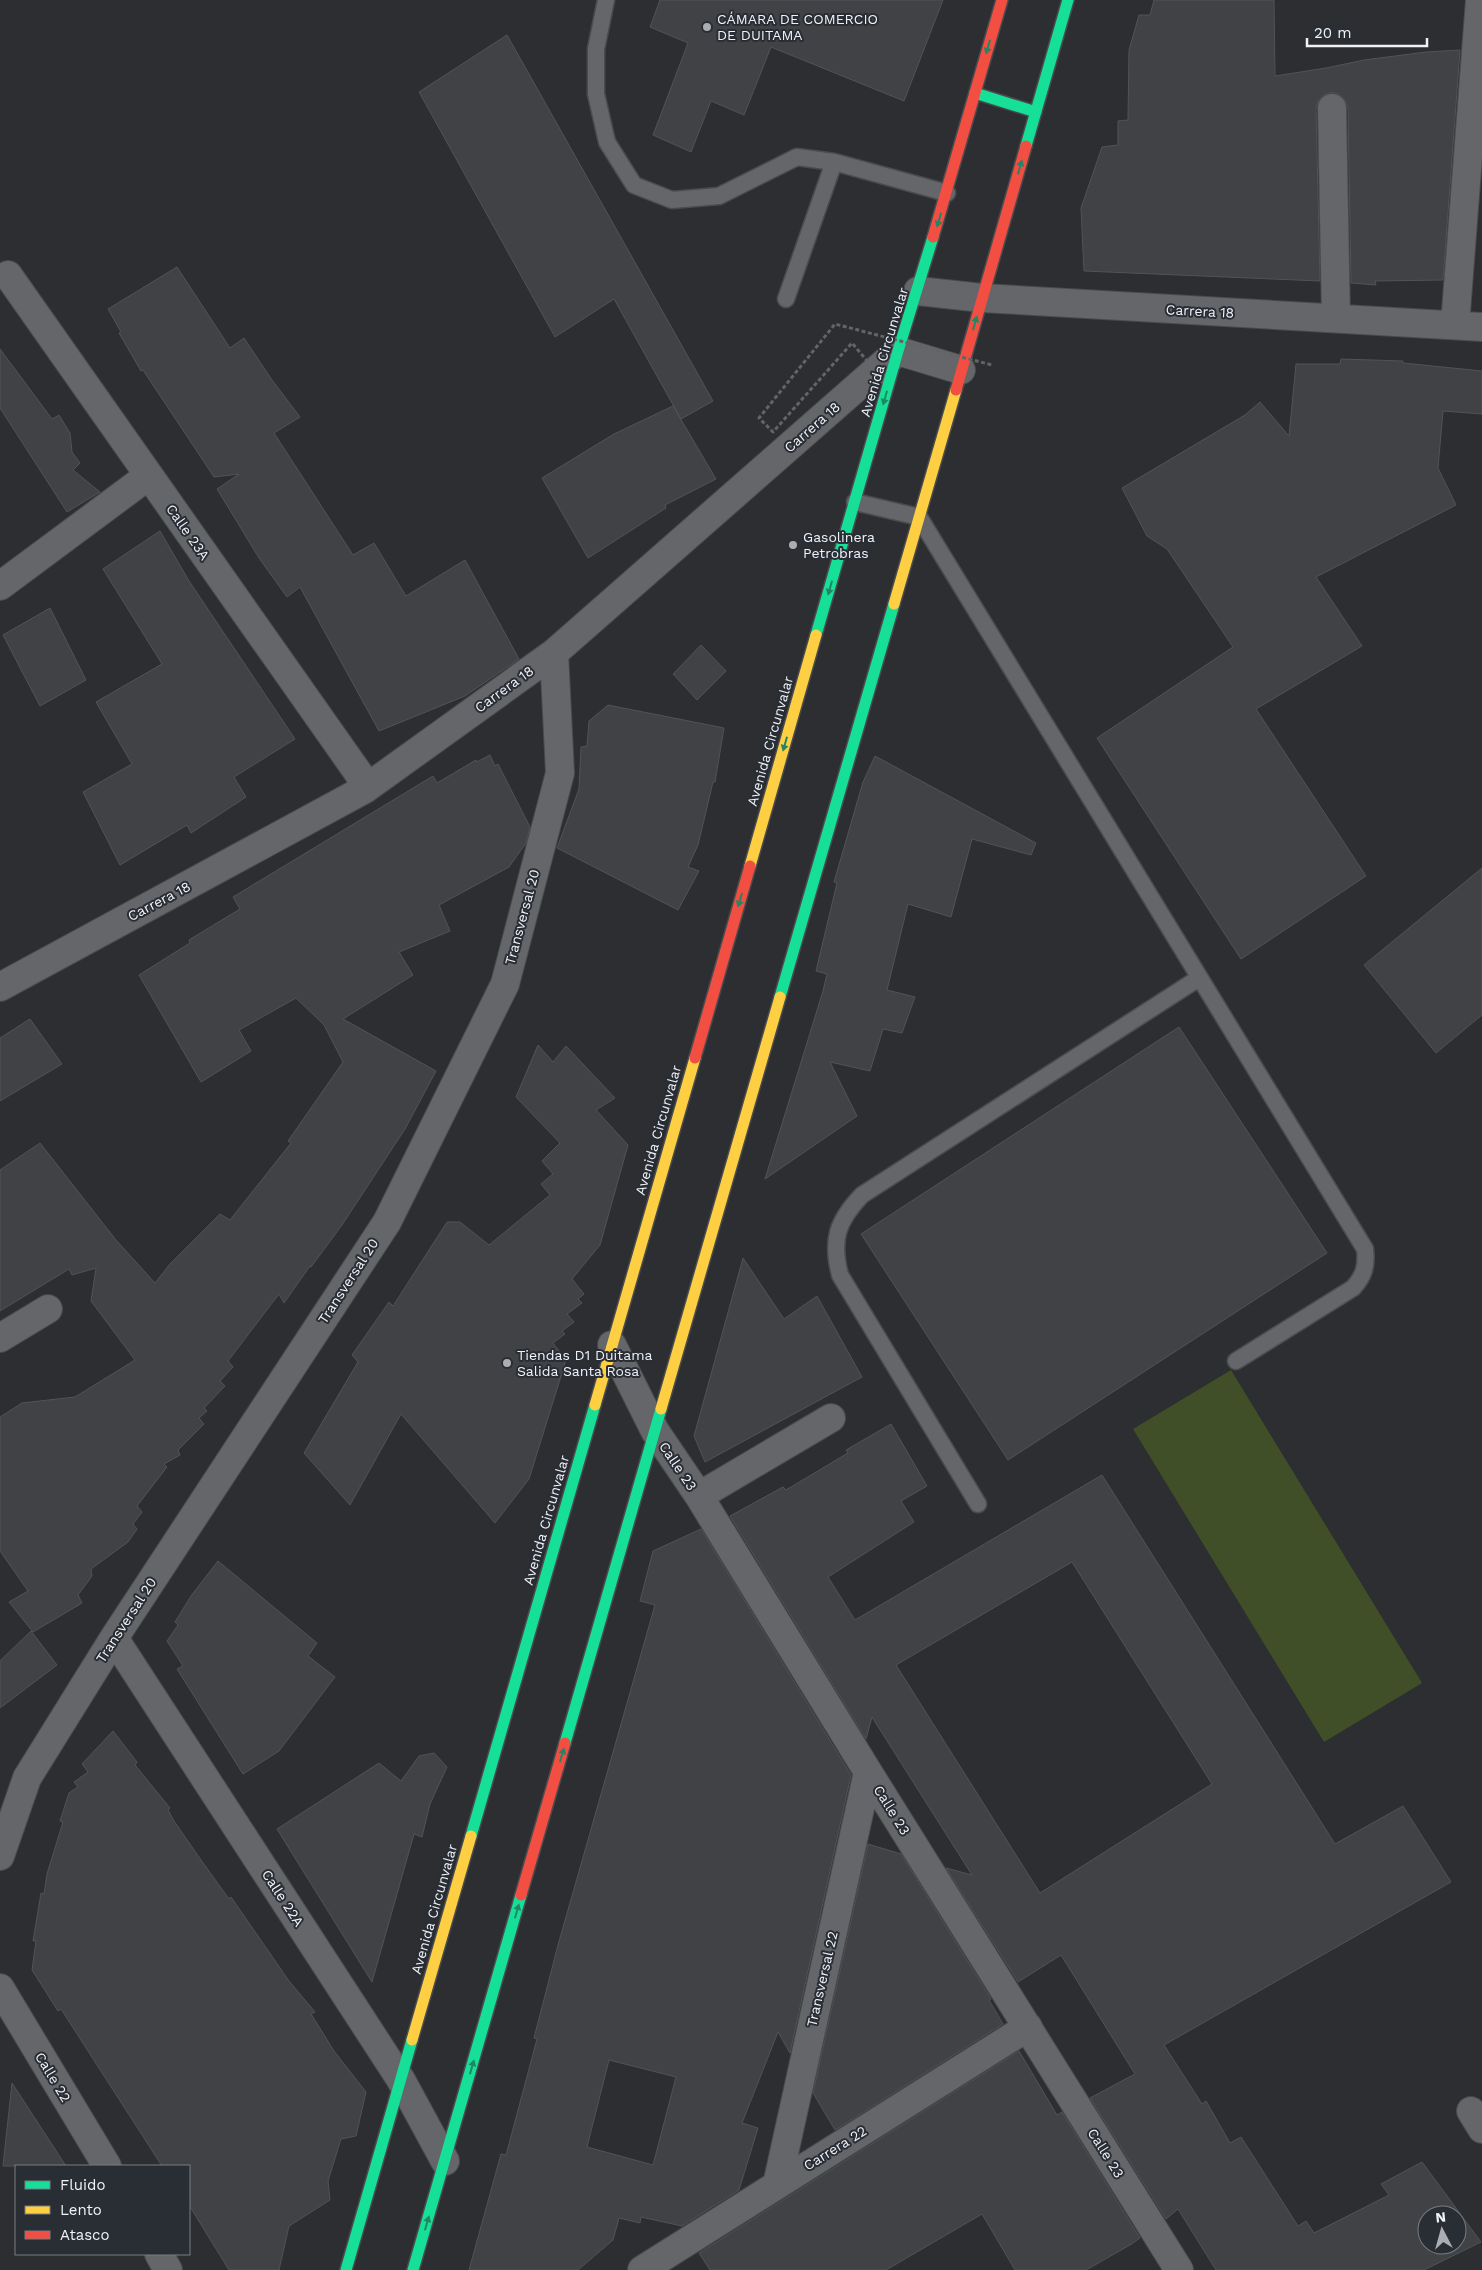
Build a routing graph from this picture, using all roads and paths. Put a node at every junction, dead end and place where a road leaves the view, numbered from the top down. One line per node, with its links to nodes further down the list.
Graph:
1 (606, 0): 8 (lane)
2 (1002, 0): 5 (highway, Avenida Circunvalar, one-way to 5)
3 (1068, 0): 7 (highway)
4 (1480, 0): 15 (street)
5 (975, 93): 7 (highway); 9 (highway, Avenida Circunvalar)
6 (1332, 108): 14 (street)
7 (1036, 112): 12 (highway, one-way to 7)
8 (834, 162): 9 (lane); 13 (lane)
9 (947, 193): 11 (highway, Avenida Circunvalar, one-way to 11)
10 (8, 275): 21 (street, Calle 23A)
11 (918, 291): 12 (street, Carrera 18); 17 (highway, Avenida Circunvalar)
12 (982, 298): 14 (street, Carrera 18); 20 (highway, one-way to 12)
13 (786, 299)
14 (1336, 318): 15 (street, Carrera 18)
15 (1455, 325): 16 (street, Carrera 18)
16 (1482, 327)
17 (898, 351): 20 (street); 22 (highway, Avenida Circunvalar, one-way to 22); 25 (street, Carrera 18)
18 (868, 362): 19 (path, bridge)
19 (992, 365)
20 (962, 370): 23 (highway)
21 (148, 476): 24 (street); 26 (street, Calle 23A)
22 (855, 502): 23 (lane); 31 (highway, Avenida Circunvalar, one-way to 31)
23 (919, 517): 27 (lane); 34 (highway)
24 (0, 586)
25 (554, 653): 26 (street, Carrera 18); 37 (street, Transversal 20)
26 (365, 789): 28 (street, Carrera 18)
27 (1199, 978): 32 (lane); 36 (lane)
28 (0, 987)
29 (48, 1309): 30 (street)
30 (0, 1338)
31 (612, 1345): 34 (street, Calle 23); 42 (highway, Avenida Circunvalar)
32 (1236, 1361)
33 (831, 1418): 35 (street)
34 (655, 1431): 35 (street, Calle 23); 43 (highway, one-way to 34)
35 (699, 1496): 38 (street, Calle 23)
36 (978, 1504)
37 (114, 1638): 39 (street, Transversal 20); 42 (street, Calle 22A)
38 (868, 1772): 41 (street, Calle 23); 45 (street, Transversal 22)
39 (0, 1856)
40 (0, 1988): 44 (street, Calle 22)
41 (1028, 2026): 45 (street, Carrera 22); 51 (street, Calle 23)
42 (401, 2080): 43 (street, Calle 22A); 48 (highway, Avenida Circunvalar)
43 (444, 2161): 49 (highway, one-way to 43)
44 (105, 2165)
45 (777, 2185): 50 (street, Carrera 22)
46 (160, 2255): 47 (street)
47 (168, 2270)
48 (346, 2270)
49 (413, 2270)
50 (642, 2270)
51 (1179, 2270)

